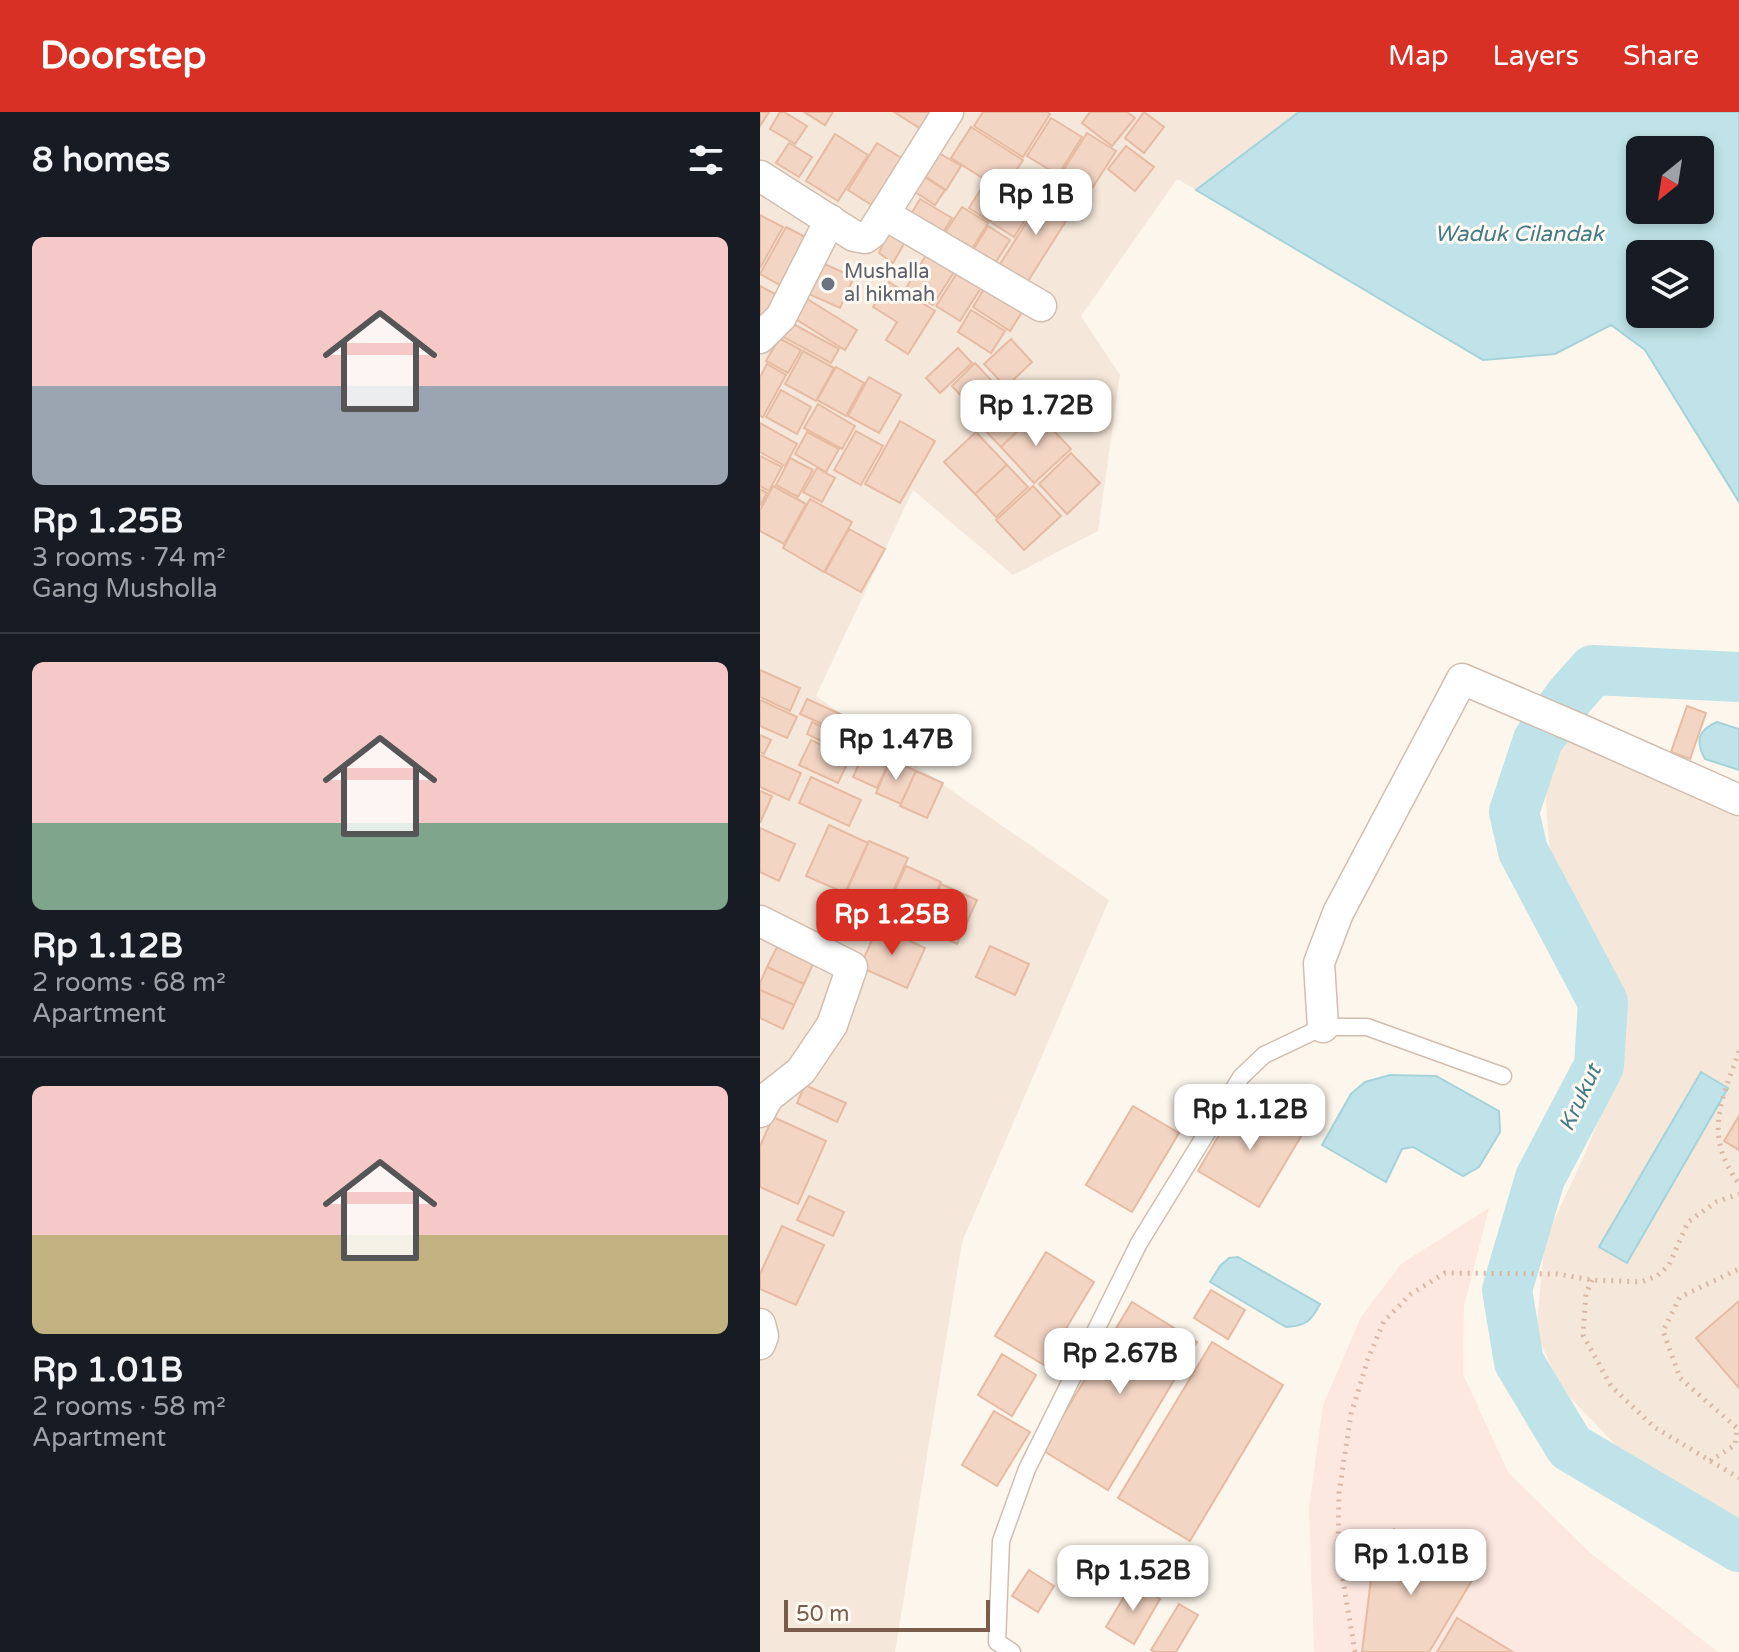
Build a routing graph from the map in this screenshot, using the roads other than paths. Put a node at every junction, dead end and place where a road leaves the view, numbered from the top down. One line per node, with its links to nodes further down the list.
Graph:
1 (948, 112): 3 (street)
2 (760, 176): 4 (street)
3 (884, 214): 4 (street); 5 (street)
4 (830, 220): 6 (street)
5 (1041, 306)
6 (760, 338)
7 (1739, 800): 9 (street)
8 (760, 921): 11 (street)
9 (1323, 1027): 10 (lane); 14 (lane)
10 (1503, 1076)
11 (763, 1102)
12 (760, 1324): 13 (street)
13 (760, 1344)
14 (1012, 1652)

